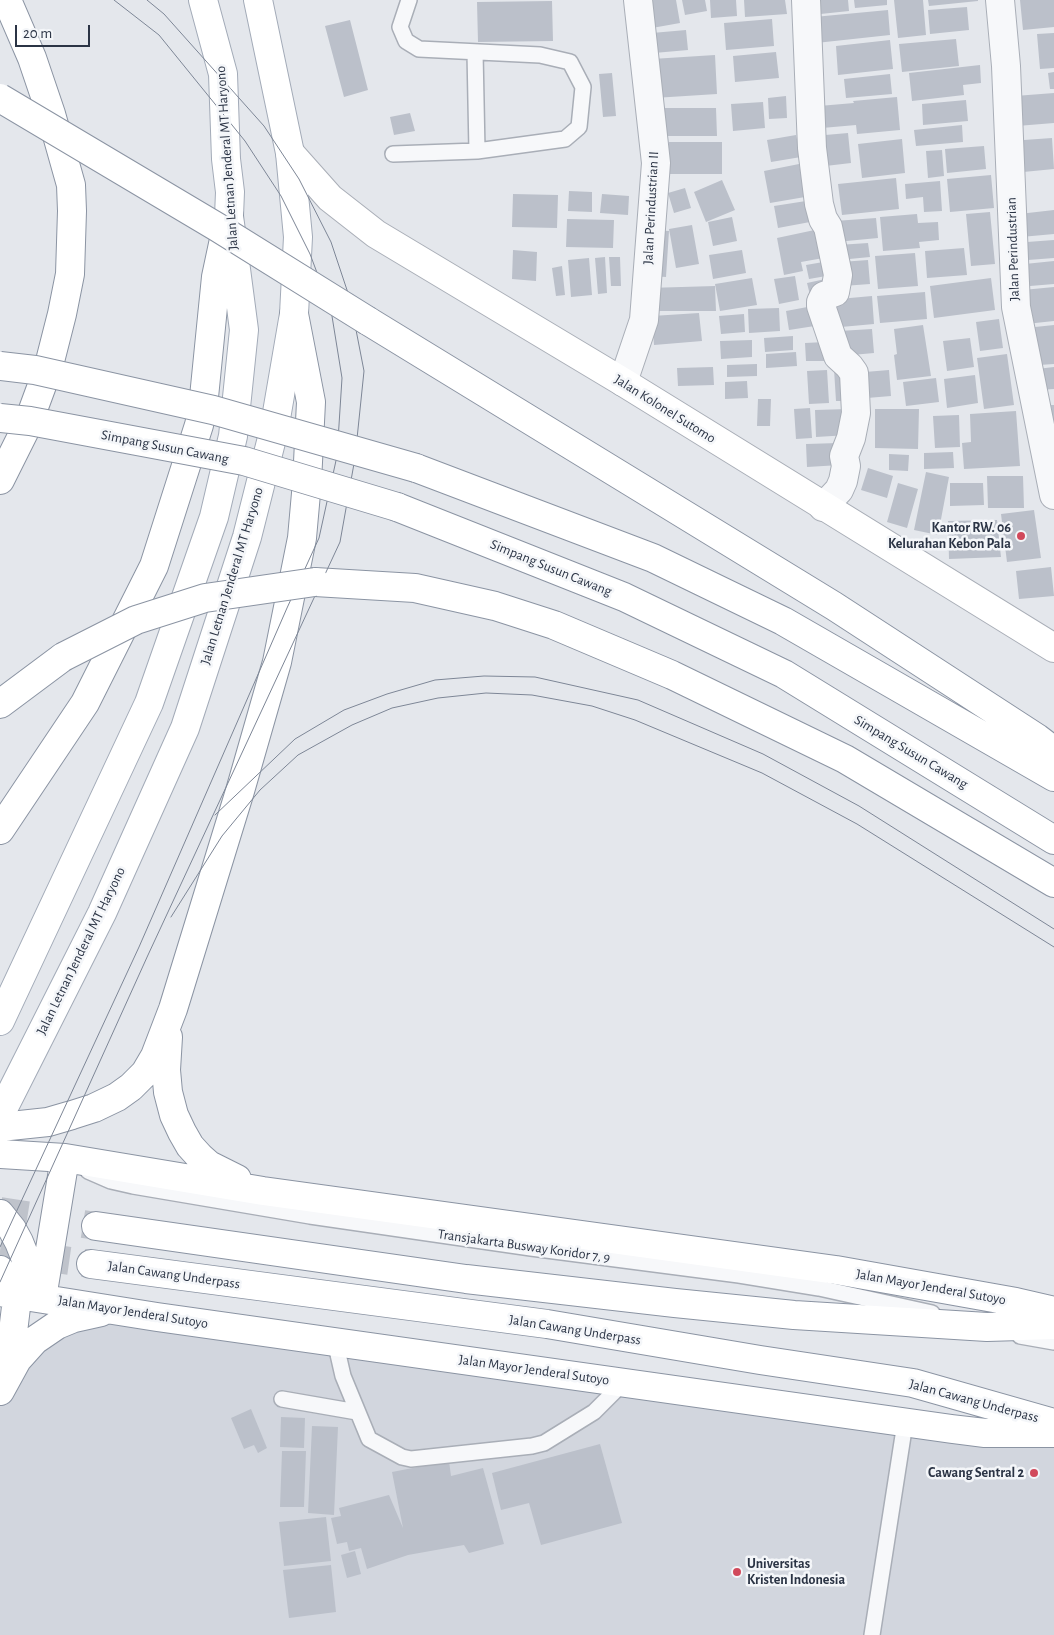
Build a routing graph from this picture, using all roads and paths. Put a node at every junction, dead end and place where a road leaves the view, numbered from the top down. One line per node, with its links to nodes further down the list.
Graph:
1 (7, 0): 19 (main road)
2 (203, 0): 13 (main road, Jalan Letnan Jenderal MT Haryono)
3 (258, 0): 11 (main road, Jalan Letnan Jenderal MT Haryono)
4 (409, 0): 8 (lane)
5 (638, 0): 16 (street, Jalan Perindustrian II)
6 (806, 0): 21 (street)
7 (1000, 0): 18 (street, Jalan Perindustrian)
8 (475, 52): 10 (lane); 10 (lane)
9 (0, 98): 24 (main road, bridge)
10 (477, 151): 12 (lane)
11 (290, 153): 14 (main road, Jalan Letnan Jenderal MT Haryono); 16 (main road, Jalan Kolonel Sutomo)
12 (393, 154)
13 (229, 216): 26 (main road); 30 (main road, Jalan Letnan Jenderal MT Haryono)
14 (294, 314): 29 (main road); 31 (main road, Jalan Letnan Jenderal MT Haryono)
15 (0, 366): 25 (main road, bridge)
16 (623, 382): 21 (main road, Jalan Kolonel Sutomo)
17 (0, 418): 27 (main road, Simpang Susun Cawang, bridge)
18 (1048, 436): 20 (street, Jalan Perindustrian)
19 (0, 480)
20 (1054, 495)
21 (823, 507): 22 (main road, Jalan Kolonel Sutomo)
22 (1054, 648)
23 (0, 704): 28 (main road, bridge)
24 (1054, 750)
25 (1054, 777)
26 (0, 830)
27 (1054, 840)
28 (1054, 883)
29 (173, 1009): 32 (main road); 37 (main road)
30 (0, 1021)
31 (0, 1115)
32 (0, 1127)
33 (0, 1154): 34 (main road)
34 (35, 1156): 35 (main road, Jalan Mayor Jenderal Sutoyo); 36 (main road)
35 (65, 1158): 37 (main road, Jalan Mayor Jenderal Sutoyo); 43 (main road); 47 (lane, Transjakarta Busway Koridor 7, 9)
36 (0, 1162)
37 (263, 1191): 45 (main road, Jalan Mayor Jenderal Sutoyo)
38 (0, 1214): 43 (main road)
39 (96, 1226): 47 (main road)
40 (91, 1264): 56 (main road, Jalan Cawang Underpass)
41 (0, 1270): 42 (main road)
42 (7, 1293): 43 (main road, Jalan Mayor Jenderal Sutoyo); 50 (main road)
43 (42, 1298): 44 (main road, Jalan Mayor Jenderal Sutoyo)
44 (113, 1310): 48 (main road, Jalan Mayor Jenderal Sutoyo); 52 (main road)
45 (1054, 1310)
46 (1054, 1325): 47 (main road)
47 (987, 1326): 49 (lane, Transjakarta Busway Koridor 7, 9)
48 (335, 1342): 51 (main road, Jalan Mayor Jenderal Sutoyo); 54 (lane)
49 (1054, 1342)
50 (0, 1366)
51 (624, 1383): 54 (lane); 55 (main road, Jalan Mayor Jenderal Sutoyo)
52 (0, 1391)
53 (282, 1399): 54 (lane)
54 (357, 1412)
55 (905, 1423): 57 (main road, Jalan Mayor Jenderal Sutoyo); 58 (lane)
56 (1054, 1423)
57 (1054, 1433)
58 (872, 1635)

